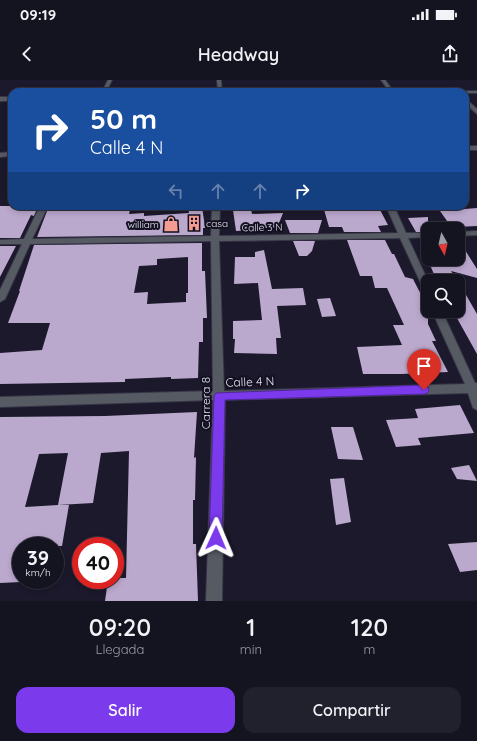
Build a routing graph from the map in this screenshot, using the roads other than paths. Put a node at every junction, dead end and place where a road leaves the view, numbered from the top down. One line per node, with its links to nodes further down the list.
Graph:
1 (469, 104): 2 (street)
2 (477, 112)
3 (42, 210): 11 (street)
4 (216, 210): 10 (street, Carrera 8)
5 (392, 210): 8 (street)
6 (477, 233): 7 (street)
7 (465, 234)
8 (403, 235): 9 (street, Calle 3 N); 10 (street, Calle 3 N); 13 (street)
9 (421, 235)
10 (215, 238): 11 (street, Calle 3 N); 17 (street, Carrera 8)
11 (26, 241): 12 (street, Calle 3 N); 14 (street)
12 (0, 242)
13 (421, 275)
14 (0, 299)
15 (440, 318): 16 (street)
16 (474, 388): 17 (street, Calle 4 N); 19 (street)
17 (220, 396): 18 (street, Calle 4 N); 20 (street, Carrera 8)
18 (0, 402)
19 (477, 405)
20 (214, 601)

